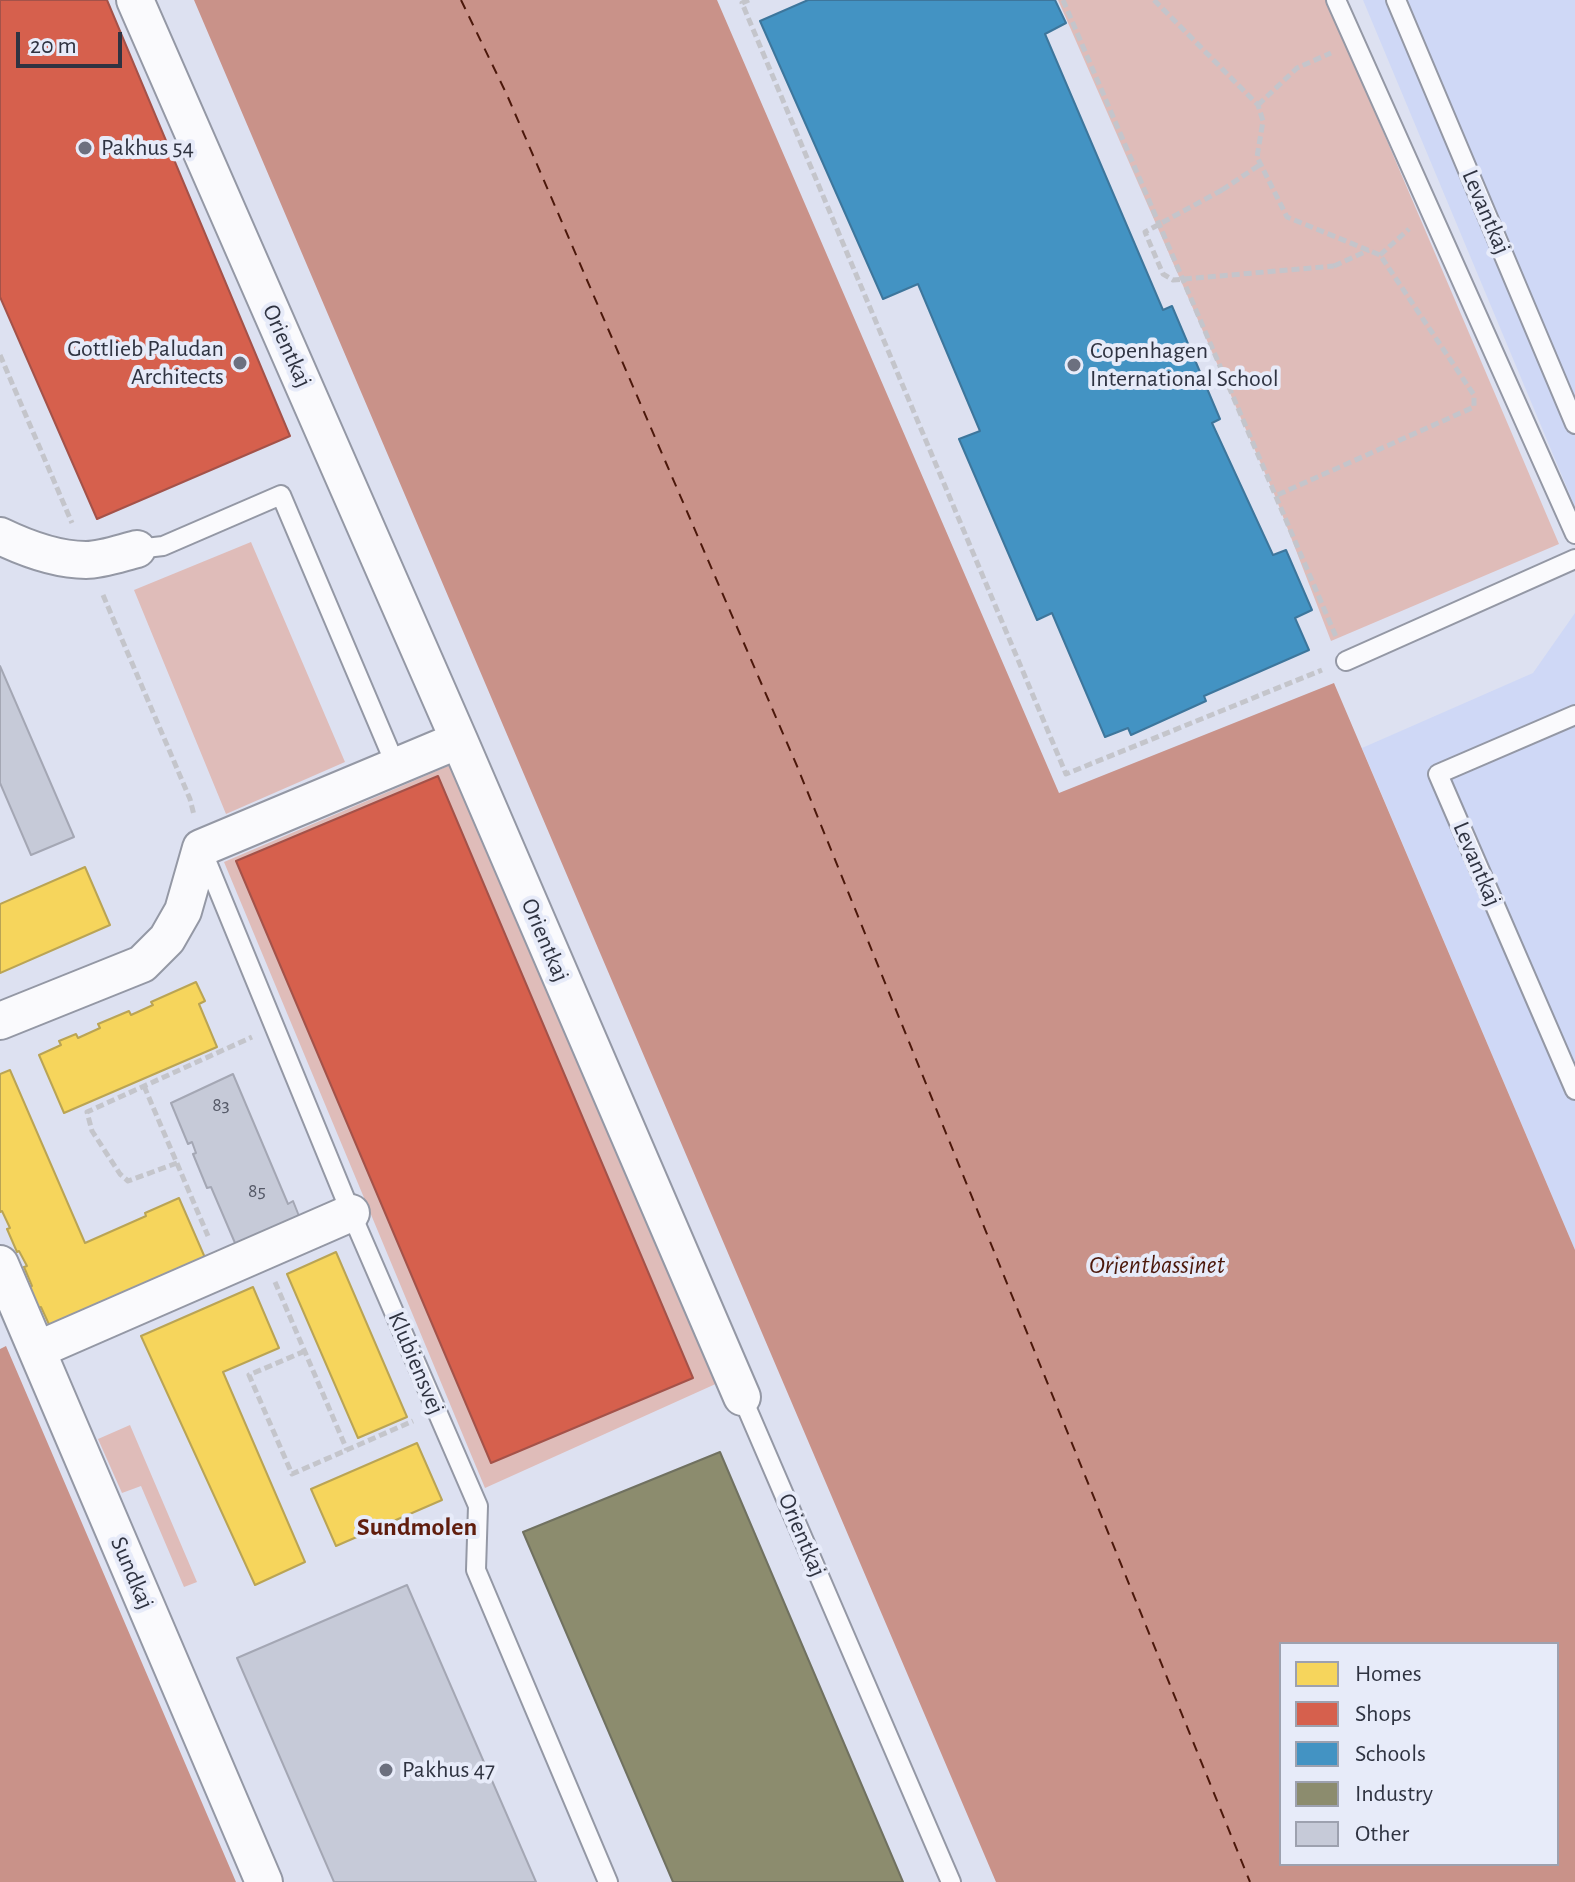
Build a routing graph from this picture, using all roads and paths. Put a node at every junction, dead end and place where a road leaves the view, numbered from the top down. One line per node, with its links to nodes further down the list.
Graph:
1 (135, 0): 23 (street, Orientkaj)
2 (749, 0): 21 (path)
3 (1063, 0): 15 (path)
4 (1154, 0): 8 (path)
5 (1336, 0): 7 (lane)
6 (1396, 0): 14 (lane, Levantkaj)
7 (1355, 42): 8 (path); 10 (lane)
8 (1258, 105): 9 (path)
9 (1261, 164): 11 (path); 11 (path, bridge)
10 (1430, 210): 12 (path); 16 (lane)
11 (1369, 250): 12 (path)
12 (1380, 255): 15 (path)
13 (0, 355): 20 (path)
14 (1575, 424)
15 (1275, 496): 21 (path)
16 (1575, 534)
17 (0, 536): 20 (street)
18 (137, 549): 20 (street); 24 (lane)
19 (1575, 559): 21 (lane)
20 (88, 560): 25 (path)
21 (1346, 661)
22 (1575, 715): 29 (lane, Levantkaj)
23 (459, 740): 24 (street); 37 (street, Orientkaj)
24 (396, 766): 25 (street)
25 (201, 848): 26 (street); 27 (lane, Klubiensvej)
26 (0, 1021)
27 (275, 1026): 28 (path); 31 (lane, Klubiensvej)
28 (144, 1086): 30 (path); 30 (path)
29 (1575, 1090)
30 (177, 1163): 34 (path)
31 (351, 1213): 32 (street); 38 (lane, Klubiensvej)
32 (262, 1251): 34 (street); 36 (path)
33 (0, 1264): 35 (street, Sundkaj)
34 (222, 1268): 35 (street)
35 (37, 1350): 40 (street, Sundkaj)
36 (305, 1351): 39 (path); 39 (path)
37 (742, 1397): 42 (lane, Orientkaj)
38 (436, 1411): 39 (path); 41 (lane, Klubiensvej)
39 (347, 1450)
40 (264, 1882)
41 (608, 1882)
42 (951, 1882)

